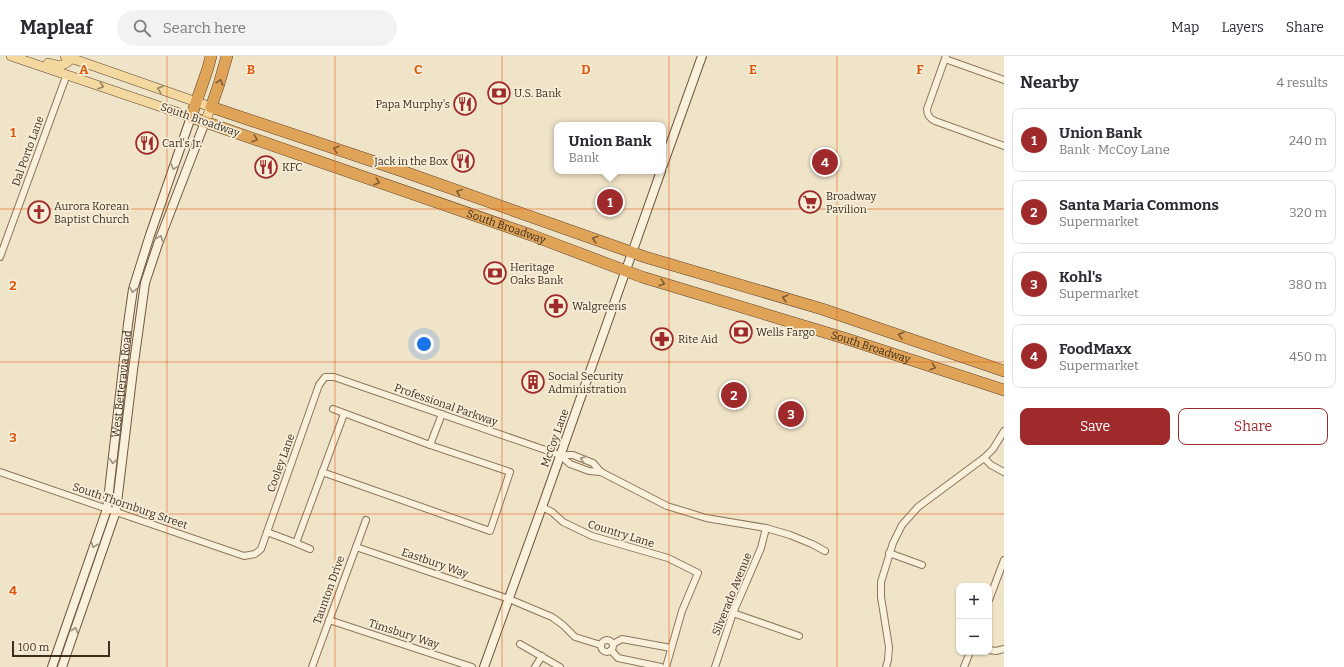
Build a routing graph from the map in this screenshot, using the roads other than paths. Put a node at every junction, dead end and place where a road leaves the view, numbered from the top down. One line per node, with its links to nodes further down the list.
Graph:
1 (11, 56): 8 (main road, South Broadway)
2 (26, 56): 6 (main road)
3 (211, 56): 10 (highway, West Betteravia Road)
4 (227, 56): 11 (highway, one-way to 4)
5 (702, 56): 15 (main road)
6 (69, 57): 10 (main road, South Broadway, one-way to 6)
7 (945, 57): 9 (street); 14 (street)
8 (66, 74): 12 (main road, South Broadway, one-way to 12); 20 (street, Dal Porto Lane)
9 (1004, 80)
10 (197, 102): 11 (main road, South Broadway); 12 (highway, West Betteravia Road)
11 (211, 107): 13 (main road, West Betteravia Road); 17 (highway, South Broadway, one-way to 11)
12 (191, 117): 13 (highway, South Broadway); 36 (main road, West Betteravia Road, one-way to 36)
13 (205, 122): 18 (highway, South Broadway, one-way to 18); 37 (main road, West Betteravia Road, one-way to 13)
14 (1004, 146)
15 (666, 157)
16 (660, 174): 19 (main road, McCoy Lane)
17 (478, 198): 18 (highway); 19 (highway, South Broadway, one-way to 17)
18 (471, 215): 21 (highway, South Broadway)
19 (632, 252): 21 (main road, McCoy Lane); 22 (highway, South Broadway, one-way to 19)
20 (0, 257)
21 (625, 271): 24 (highway, South Broadway, one-way to 24); 30 (main road, McCoy Lane)
22 (1004, 371)
23 (325, 377): 27 (street, Professional Parkway); 40 (street, Cooley Lane)
24 (1004, 390)
25 (332, 409): 26 (street)
26 (344, 414): 29 (street); 33 (street)
27 (442, 414): 29 (street); 30 (street, Professional Parkway)
28 (1004, 431): 31 (street)
29 (430, 446): 33 (street)
30 (560, 455): 35 (main road, McCoy Lane); 39 (street, Professional Parkway)
31 (984, 458): 34 (street); 45 (street)
32 (0, 472): 36 (street, South Thornburg Street)
33 (322, 472): 41 (street)
34 (1004, 472)
35 (542, 507): 50 (main road, McCoy Lane); 57 (street, Country Lane)
36 (107, 509): 37 (street, South Thornburg Street); 63 (main road, West Betteravia Road, one-way to 63)
37 (116, 511): 46 (street, South Thornburg Street); 64 (main road, West Betteravia Road, one-way to 37)
38 (366, 520): 42 (street, Taunton Drive)
39 (766, 528): 44 (street, Professional Parkway); 51 (street, Silverado Avenue)
40 (267, 532): 41 (street); 46 (street, Cooley Lane)
41 (296, 543): 43 (street)
42 (356, 547): 50 (street, Eastbury Way); 52 (street, Taunton Drive)
43 (310, 549)
44 (825, 551)
45 (889, 553): 48 (street); 73 (street)
46 (255, 554)
47 (1004, 560): 49 (street)
48 (922, 565)
49 (992, 592)
50 (509, 599): 56 (street, Eastbury Way); 67 (main road, McCoy Lane)
51 (733, 614): 53 (street); 72 (street, Silverado Avenue)
52 (329, 620): 65 (street, Taunton Drive); 66 (street, Timsbury Way)
53 (799, 636)
54 (520, 644): 62 (street)
55 (613, 644): 56 (street); 57 (street); 59 (street)
56 (601, 645): 59 (street)
57 (672, 648): 71 (street)
58 (1004, 649): 60 (street)
59 (611, 650): 70 (street)
60 (992, 650)
61 (969, 655): 74 (street)
62 (542, 656): 68 (street); 69 (street)
63 (52, 667)
64 (62, 667)
65 (312, 667)
66 (472, 667)
67 (484, 667)
68 (535, 667)
69 (560, 667)
70 (661, 667)
71 (666, 667)
72 (715, 667)
73 (886, 667)
74 (964, 667)

